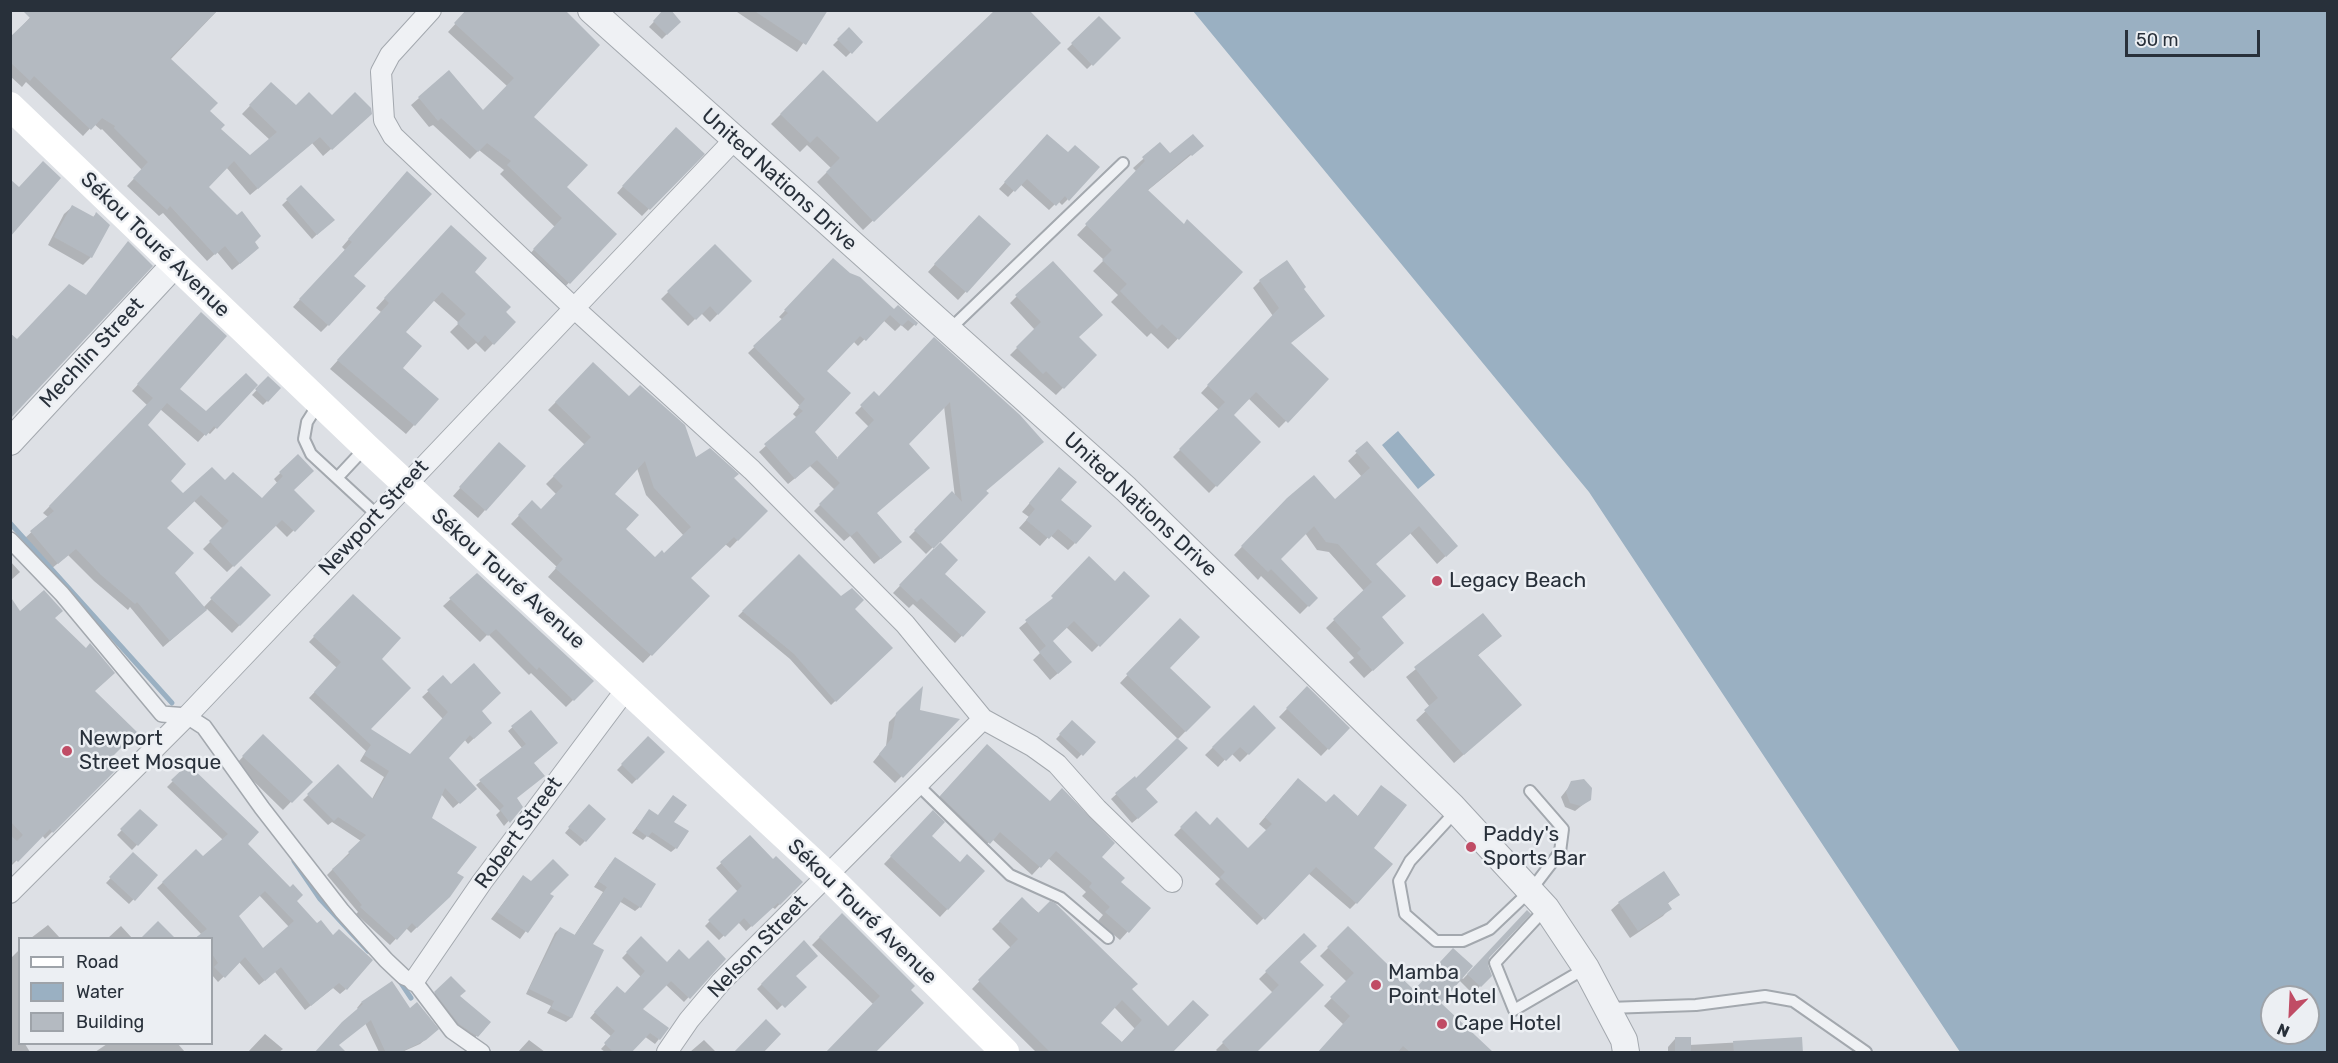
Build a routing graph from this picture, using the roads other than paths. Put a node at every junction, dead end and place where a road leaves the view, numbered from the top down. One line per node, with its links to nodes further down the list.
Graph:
1 (431, 10): 7 (street)
2 (591, 10): 4 (street, United Nations Drive)
3 (10, 106): 6 (main road, Sékou Touré Avenue)
4 (734, 140): 7 (street, Newport Street); 8 (street, United Nations Drive)
5 (1122, 163): 8 (lane)
6 (174, 265): 9 (main road, Sékou Touré Avenue); 10 (street, Mechlin Street)
7 (574, 308): 13 (street, Newport Street); 18 (street)
8 (948, 331): 21 (street, United Nations Drive)
9 (319, 403): 11 (main road, Sékou Touré Avenue); 12 (lane)
10 (10, 442)
11 (366, 447): 12 (lane); 13 (main road, Sékou Touré Avenue)
12 (337, 478): 14 (lane)
13 (405, 484): 14 (street, Newport Street); 16 (main road, Sékou Touré Avenue)
14 (377, 515): 17 (street, Newport Street)
15 (10, 540): 17 (street)
16 (627, 688): 22 (main road, Sékou Touré Avenue); 28 (street, Robert Street)
17 (187, 716): 24 (street, Newport Street); 28 (street)
18 (983, 719): 19 (street, Nelson Street); 23 (street)
19 (917, 784): 22 (street, Nelson Street); 26 (lane)
20 (1530, 791): 25 (lane)
21 (1456, 811): 25 (street, United Nations Drive); 25 (lane)
22 (829, 877): 31 (street, Nelson Street); 32 (main road, Sékou Touré Avenue)
23 (1172, 882)
24 (10, 893)
25 (1538, 899): 27 (street, United Nations Drive); 27 (lane)
26 (1108, 938)
27 (1586, 968): 29 (street, United Nations Drive)
28 (414, 981): 30 (street)
29 (1608, 1008): 33 (street, United Nations Drive); 34 (lane)
30 (482, 1053)
31 (667, 1053)
32 (1005, 1053)
33 (1626, 1053)
34 (1866, 1053)

